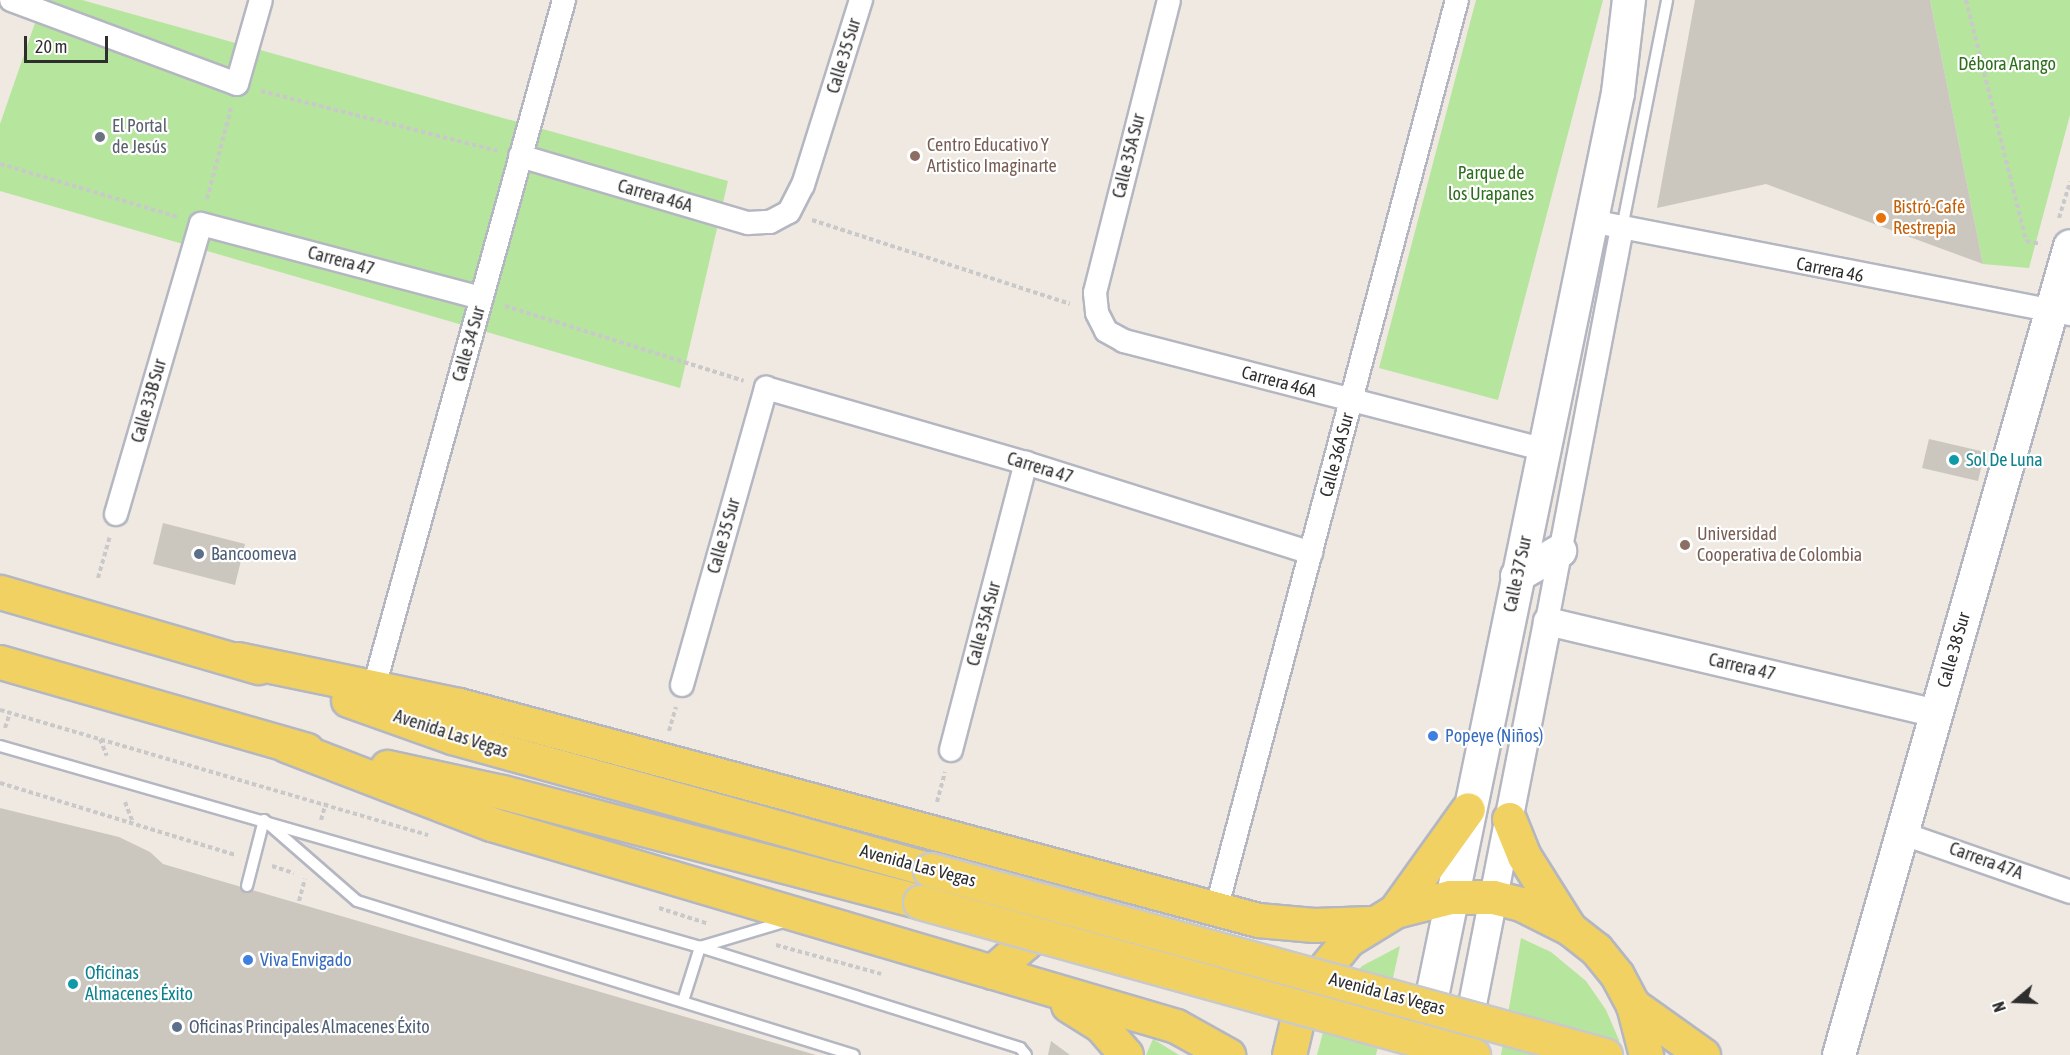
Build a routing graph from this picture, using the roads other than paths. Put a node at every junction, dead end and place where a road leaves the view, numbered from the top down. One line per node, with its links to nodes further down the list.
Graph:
1 (11, 0): 2 (street)
2 (261, 0)
3 (564, 0): 11 (street, Calle 34 Sur)
4 (861, 0): 12 (street, Calle 35 Sur)
5 (1169, 0): 18 (street, Calle 35A Sur)
6 (1457, 0): 21 (street, Calle 36A Sur)
7 (1629, 0): 10 (main road, Calle 37 Sur)
8 (1652, 0): 10 (main road, Calle 37 Sur)
9 (1667, 0): 15 (lane)
10 (1618, 93): 13 (main road, Calle 37 Sur)
11 (520, 156): 12 (street, Carrera 46A); 17 (street, Calle 34 Sur)
12 (789, 212)
13 (1591, 221): 15 (street, Carrera 46); 22 (main road, Calle 37 Sur)
14 (201, 224): 17 (street, Carrera 47); 24 (street, Calle 33B Sur)
15 (1622, 228): 19 (street, Carrera 46); 25 (street, Calle 37 Sur)
16 (2060, 246): 19 (main road, Calle 38 Sur)
17 (481, 298): 33 (street, Calle 34 Sur)
18 (1097, 313): 21 (street, Carrera 46A)
19 (2060, 313): 34 (main road, Calle 38 Sur)
20 (766, 388): 23 (street, Carrera 47); 32 (street, Calle 35 Sur)
21 (1352, 401): 22 (street, Carrera 46A); 26 (street, Calle 36A Sur)
22 (1544, 450): 27 (main road, Calle 37 Sur)
23 (1026, 463): 26 (street, Carrera 47); 37 (street, Calle 35A Sur)
24 (116, 514)
25 (1560, 551): 27 (main road); 29 (street, Calle 37 Sur)
26 (1311, 553): 47 (street, Calle 36A Sur)
27 (1517, 576): 38 (main road, Calle 37 Sur)
28 (0, 592): 30 (main road, Avenida Las Vegas)
29 (1547, 621): 34 (street, Carrera 47); 39 (street, Calle 37 Sur)
30 (237, 659): 33 (main road, Avenida Las Vegas); 64 (main road, Avenida Las Vegas, bridge)
31 (0, 662): 35 (main road, Avenida Las Vegas)
32 (682, 685)
33 (374, 687): 42 (main road, Avenida Las Vegas)
34 (1936, 713): 41 (main road, Calle 38 Sur)
35 (286, 745): 48 (main road, Avenida Las Vegas); 63 (main road, Avenida Las Vegas, bridge)
36 (0, 746): 40 (lane)
37 (951, 750)
38 (1468, 808): 45 (main road, Calle 37 Sur); 49 (main road)
39 (1509, 819): 46 (street, Calle 37 Sur); 50 (main road)
40 (264, 820): 43 (lane); 51 (lane); 54 (lane)
41 (1901, 833): 44 (street, Carrera 47A); 67 (main road, Calle 38 Sur)
42 (1024, 858): 47 (main road, Avenida Las Vegas); 52 (main road)
43 (247, 886)
44 (2070, 892)
45 (1450, 897): 46 (main road, Avenida Las Vegas); 49 (main road, Avenida Las Vegas); 61 (main road, Calle 37 Sur)
46 (1493, 897): 50 (main road, Avenida Las Vegas); 62 (street, Calle 37 Sur)
47 (1216, 910): 49 (main road, Avenida Las Vegas)
48 (803, 916): 51 (lane); 52 (main road, Avenida Las Vegas)
49 (1383, 917): 60 (main road)
50 (1569, 928): 55 (main road)
51 (700, 947): 54 (lane); 57 (lane)
52 (992, 972): 53 (main road, Avenida Las Vegas)
53 (1036, 985): 58 (main road); 59 (main road, Avenida Las Vegas)
54 (682, 1000): 56 (lane)
55 (1633, 1005): 65 (main road); 66 (main road)
56 (854, 1055)
57 (1026, 1055)
58 (1126, 1055)
59 (1228, 1055)
60 (1289, 1055)
61 (1420, 1055)
62 (1462, 1055)
63 (1473, 1055)
64 (1605, 1055)
65 (1646, 1055)
66 (1703, 1055)
67 (1839, 1055)

